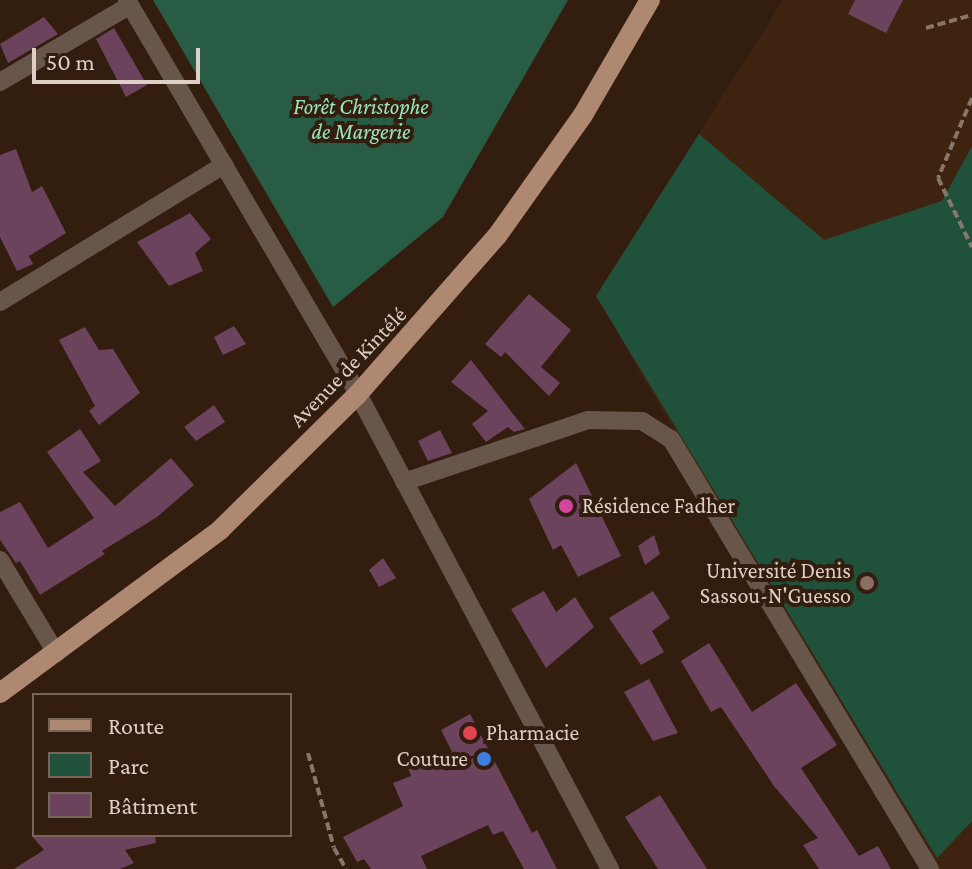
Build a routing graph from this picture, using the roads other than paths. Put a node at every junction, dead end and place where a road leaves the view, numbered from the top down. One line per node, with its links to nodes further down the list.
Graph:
1 (650, 0): 6 (main road, Avenue de Kintélé)
2 (128, 2): 3 (street); 4 (street)
3 (0, 82)
4 (224, 165): 5 (street); 6 (street)
5 (0, 302)
6 (358, 394): 7 (street); 9 (main road, Avenue de Kintélé)
7 (404, 482): 11 (street); 12 (street)
8 (0, 560): 9 (street)
9 (56, 653): 10 (main road, Avenue de Kintélé)
10 (0, 693)
11 (610, 869)
12 (930, 869)

